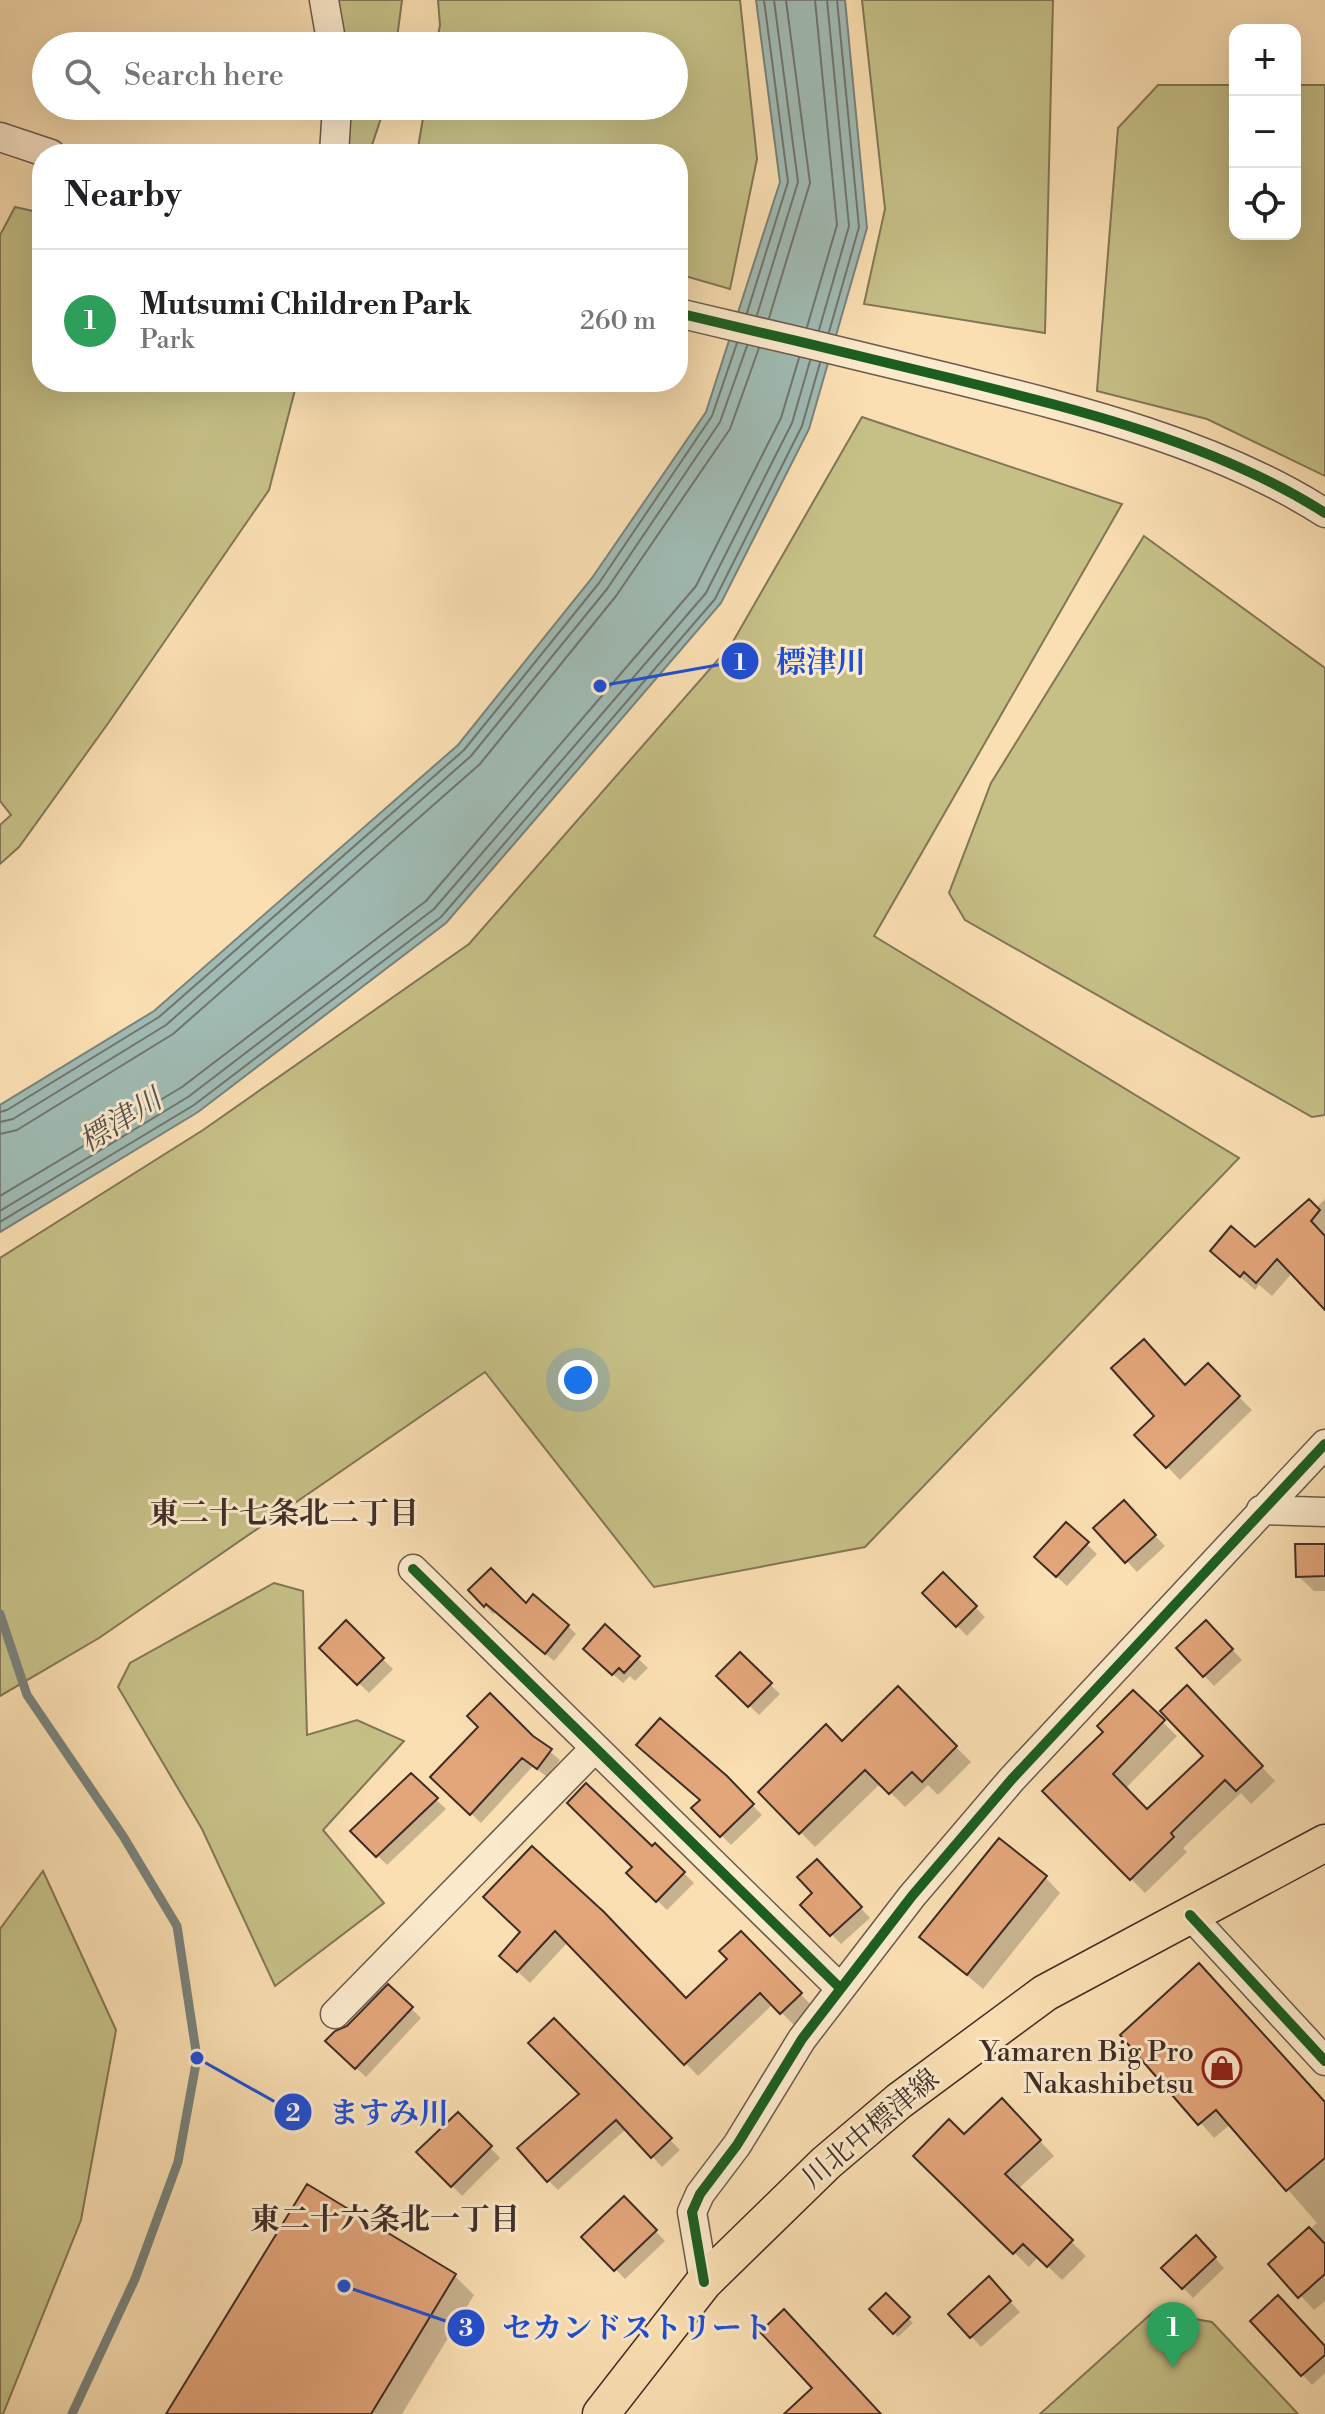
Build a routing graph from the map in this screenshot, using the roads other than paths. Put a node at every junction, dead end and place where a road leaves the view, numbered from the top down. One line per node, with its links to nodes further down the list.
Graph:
1 (324, 0): 2 (street)
2 (330, 32)
3 (336, 120): 5 (street)
4 (0, 137): 6 (street)
5 (335, 144)
6 (32, 148)
7 (688, 315): 8 (street)
8 (1325, 513)
9 (1325, 1444): 10 (street)
10 (1261, 1510): 11 (street); 16 (street)
11 (1325, 1512)
12 (413, 1569): 13 (street)
13 (594, 1749): 16 (street); 17 (street)
14 (1325, 1843): 15 (main road, 川北中標津線)
15 (1190, 1915): 18 (street); 19 (main road, 川北中標津線)
16 (840, 1988): 19 (street)
17 (335, 2014)
18 (1325, 2061)
19 (704, 2282): 20 (main road, 川北中標津線)
20 (601, 2414)

